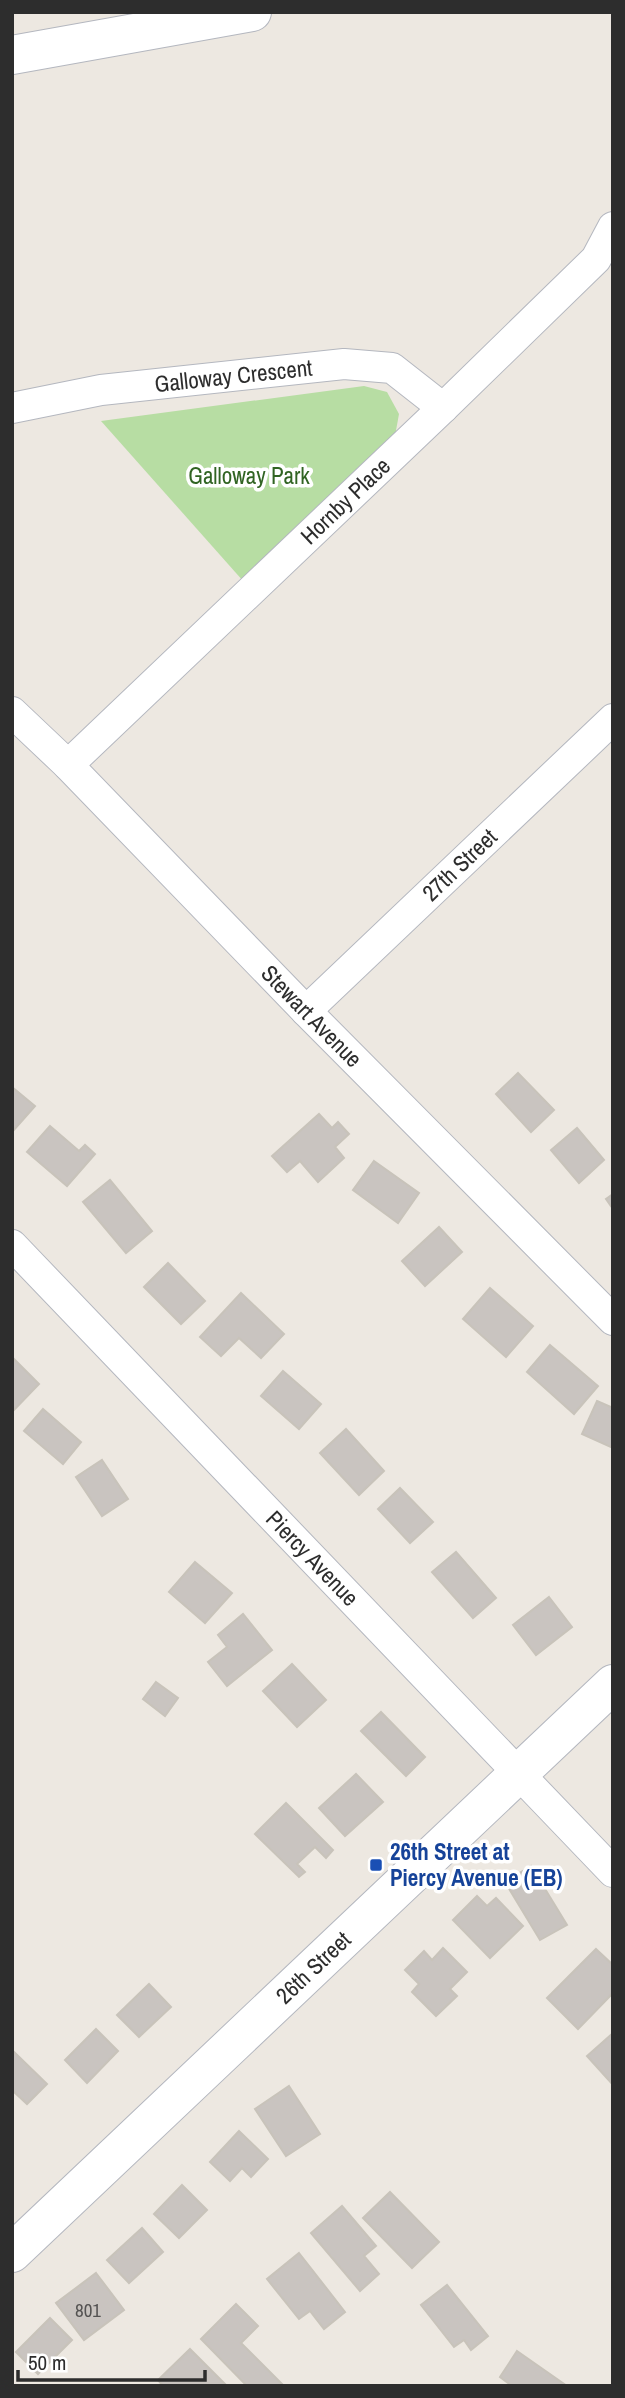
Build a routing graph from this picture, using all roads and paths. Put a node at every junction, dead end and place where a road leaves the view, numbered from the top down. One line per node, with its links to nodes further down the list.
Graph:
1 (252, 12): 2 (street)
2 (12, 55)
3 (613, 228): 5 (street, Hornby Place)
4 (12, 408): 5 (street, Galloway Crescent)
5 (443, 408): 8 (street, Hornby Place)
6 (12, 712): 8 (street, Stewart Avenue)
7 (613, 719): 9 (street, 27th Street)
8 (68, 765): 9 (street, Stewart Avenue)
9 (306, 1012): 11 (street, Stewart Avenue)
10 (12, 1245): 13 (street, Piercy Avenue)
11 (613, 1320)
12 (613, 1684): 13 (street, 26th Street)
13 (518, 1773): 14 (street, Piercy Avenue); 15 (street, 26th Street)
14 (613, 1872)
15 (12, 2253)

